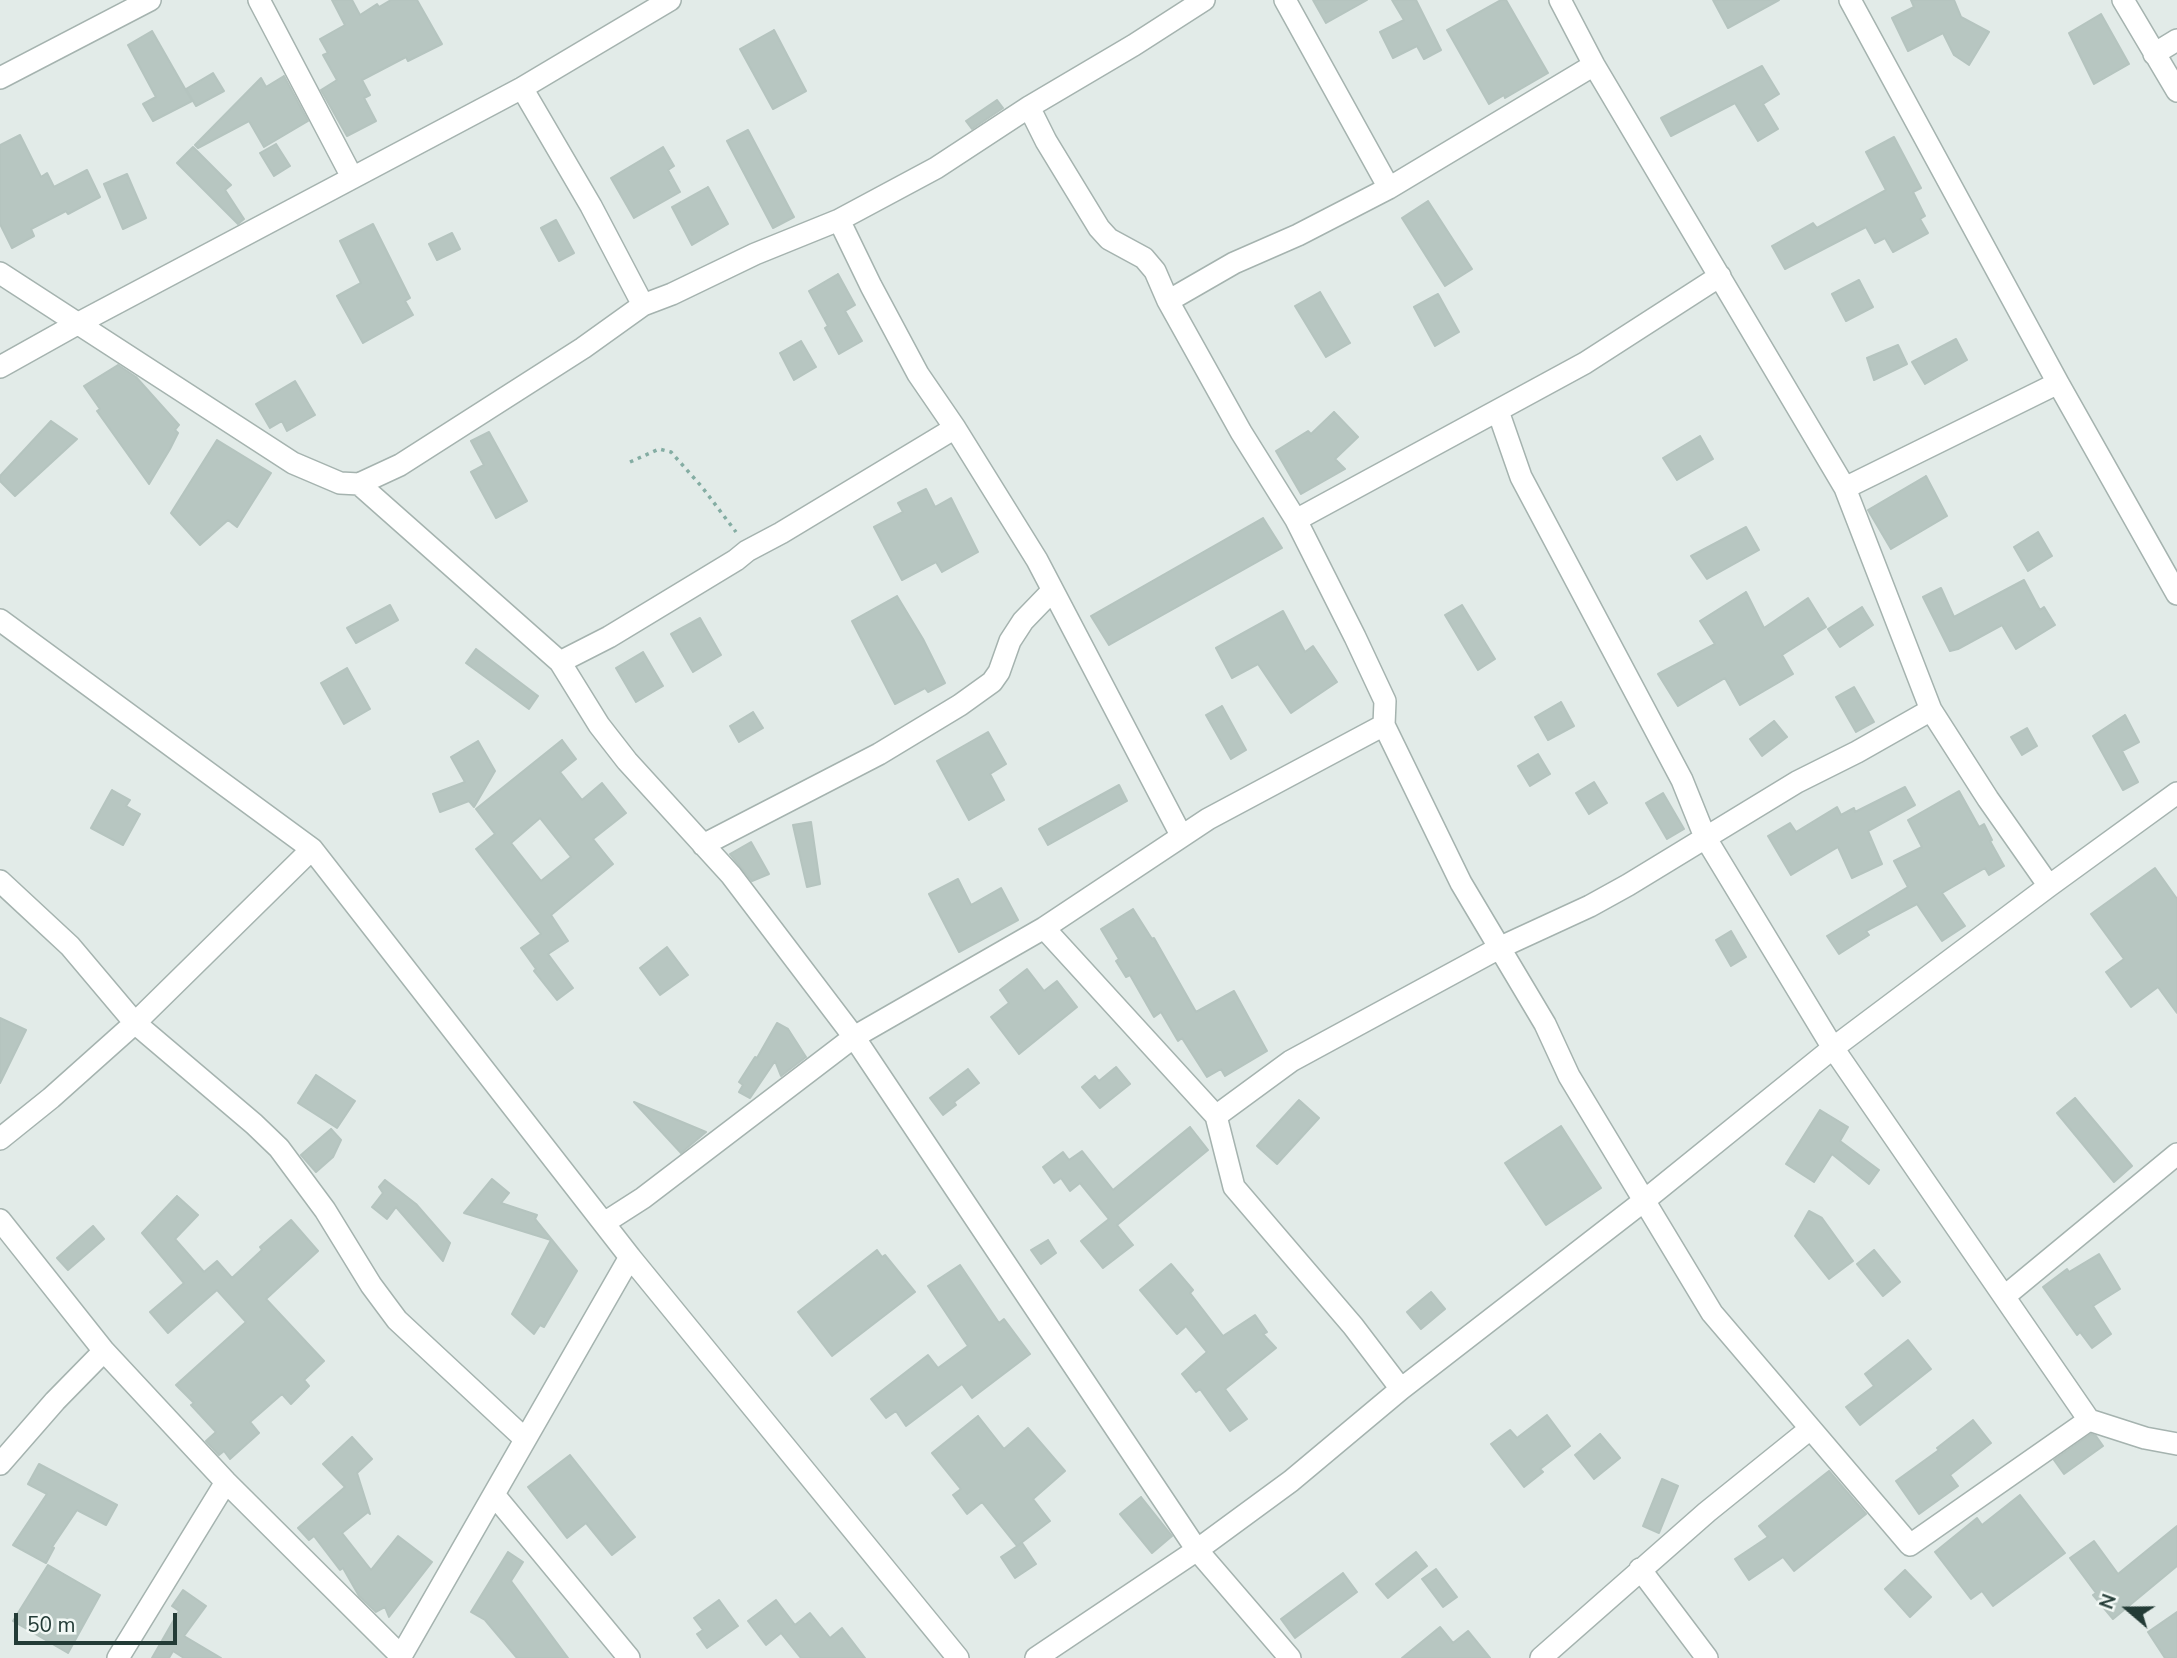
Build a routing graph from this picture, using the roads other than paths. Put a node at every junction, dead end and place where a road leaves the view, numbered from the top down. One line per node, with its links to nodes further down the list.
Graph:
1 (150, 0): 12 (street)
2 (258, 0): 16 (street)
3 (670, 0): 13 (street)
4 (1204, 0): 15 (street)
5 (1284, 0): 17 (street)
6 (1560, 0): 11 (street)
7 (1850, 0): 25 (street)
8 (2123, 0): 10 (street)
9 (2177, 40): 10 (street)
10 (2154, 54): 14 (street)
11 (1594, 65): 17 (street); 20 (street)
12 (0, 78)
13 (522, 88): 16 (street); 22 (street)
14 (2177, 91)
15 (1029, 107): 18 (street); 21 (street)
16 (352, 177): 23 (street)
17 (1389, 188): 21 (street)
18 (839, 220): 22 (street); 27 (street)
19 (0, 273): 23 (street)
20 (1720, 276): 26 (street); 29 (street)
21 (1168, 301): 30 (street)
22 (643, 305): 28 (street)
23 (77, 324): 24 (street); 28 (street)
24 (0, 367)
25 (2058, 383): 29 (street); 32 (street)
26 (1498, 411): 30 (street); 39 (street)
27 (955, 428): 31 (street); 34 (street)
28 (359, 484): 34 (street)
29 (1845, 488): 35 (street)
30 (1296, 520): 36 (street)
31 (1052, 591): 38 (street); 40 (street)
32 (2177, 594)
33 (0, 620): 41 (street)
34 (560, 663): 40 (street)
35 (1931, 710): 39 (street); 43 (street)
36 (1384, 725): 38 (street); 45 (street)
37 (2177, 793): 43 (street)
38 (1181, 835): 44 (street)
39 (1705, 837): 45 (street); 48 (street)
40 (703, 845): 47 (street)
41 (312, 849): 46 (street); 54 (street)
42 (0, 881): 46 (street)
43 (2049, 886): 48 (street)
44 (1044, 928): 47 (street); 49 (street)
45 (1501, 947): 49 (street); 52 (street)
46 (135, 1023): 50 (street); 61 (street)
47 (854, 1037): 54 (street); 66 (street)
48 (1833, 1048): 52 (street); 56 (street)
49 (1216, 1116): 58 (street)
50 (0, 1139)
51 (2177, 1154): 56 (street)
52 (1645, 1200): 58 (street); 60 (street)
53 (0, 1220): 57 (street)
54 (604, 1223): 55 (street)
55 (630, 1257): 61 (street); 71 (street)
56 (2005, 1296): 59 (street)
57 (104, 1351): 63 (street); 64 (street)
58 (1401, 1389): 66 (street)
59 (2089, 1420): 60 (street); 62 (street)
60 (1810, 1429): 67 (street)
61 (525, 1439): 65 (street)
62 (2177, 1444)
63 (0, 1464)
64 (226, 1482): 68 (street); 69 (street)
65 (495, 1496): 68 (street); 70 (street)
66 (1197, 1550): 72 (street); 73 (street)
67 (1640, 1569): 74 (street); 75 (street)
68 (401, 1657)
69 (118, 1658)
70 (628, 1658)
71 (958, 1658)
72 (1036, 1658)
73 (1290, 1658)
74 (1541, 1658)
75 (1707, 1658)

